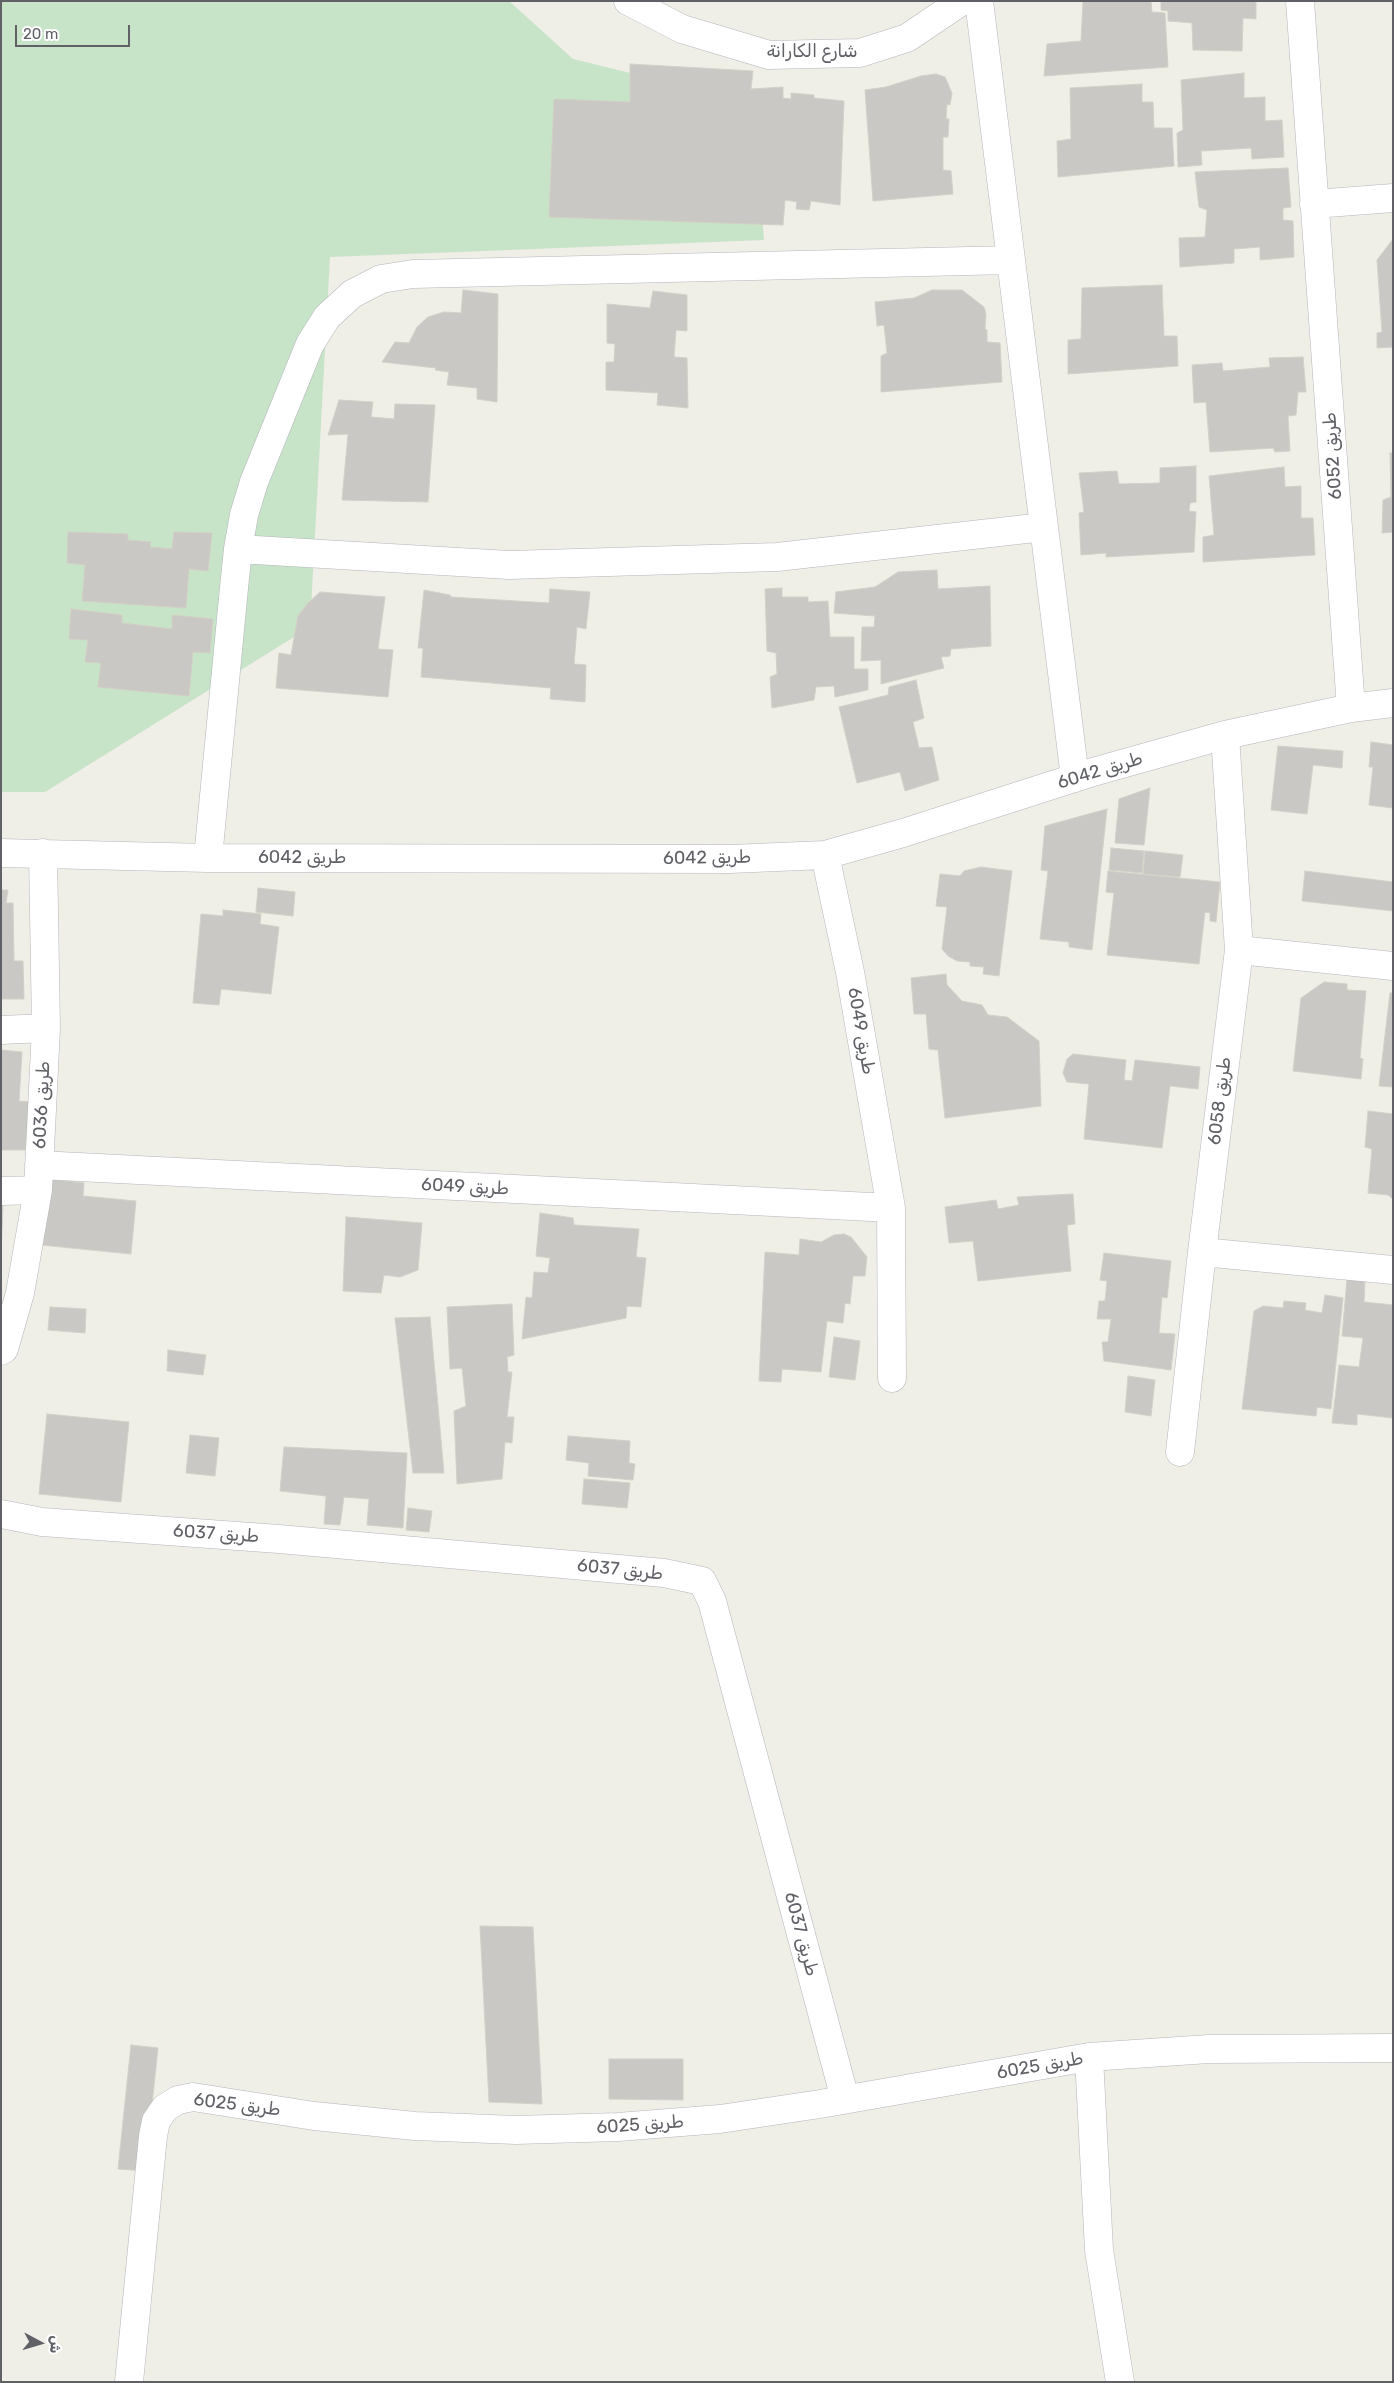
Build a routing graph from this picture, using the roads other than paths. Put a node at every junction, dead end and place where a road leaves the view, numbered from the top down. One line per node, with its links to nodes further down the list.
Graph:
1 (628, 1): 2 (street, شارع الكارانة)
2 (962, 1)
3 (979, 1): 7 (street)
4 (1300, 1): 6 (street, طريق 6052)
5 (1393, 198): 6 (street)
6 (1314, 204): 11 (street, طريق 6052)
7 (1011, 260): 8 (street); 9 (street)
8 (1044, 527): 9 (street); 13 (street)
9 (238, 550): 17 (street)
10 (1393, 703): 11 (street, طريق 6042)
11 (1351, 708): 12 (street, طريق 6042)
12 (1225, 735): 13 (street, طريق 6042); 18 (street, طريق 6058)
13 (1075, 778): 16 (street, طريق 6042)
14 (1, 853): 15 (street, طريق 6042)
15 (43, 853): 17 (street, طريق 6042); 20 (street, طريق 6036)
16 (825, 855): 17 (street, طريق 6042); 24 (street, طريق 6049)
17 (208, 858)
18 (1239, 950): 19 (street); 25 (street, طريق 6058)
19 (1393, 966)
20 (46, 1028): 21 (street); 22 (street, طريق 6036)
21 (1, 1030)
22 (38, 1178): 23 (street, طريق 6049); 24 (street, طريق 6049); 27 (street, طريق 6036)
23 (1, 1191)
24 (891, 1208): 28 (street, طريق 6049)
25 (1202, 1252): 26 (street); 29 (street, طريق 6058)
26 (1393, 1270)
27 (1, 1351)
28 (892, 1378)
29 (1180, 1452)
30 (1, 1514): 33 (street, طريق 6037)
31 (1393, 2048): 32 (street, طريق 6025)
32 (1089, 2057): 33 (street, طريق 6025); 35 (street)
33 (845, 2099): 34 (street, طريق 6025)
34 (129, 2382)
35 (1120, 2382)

